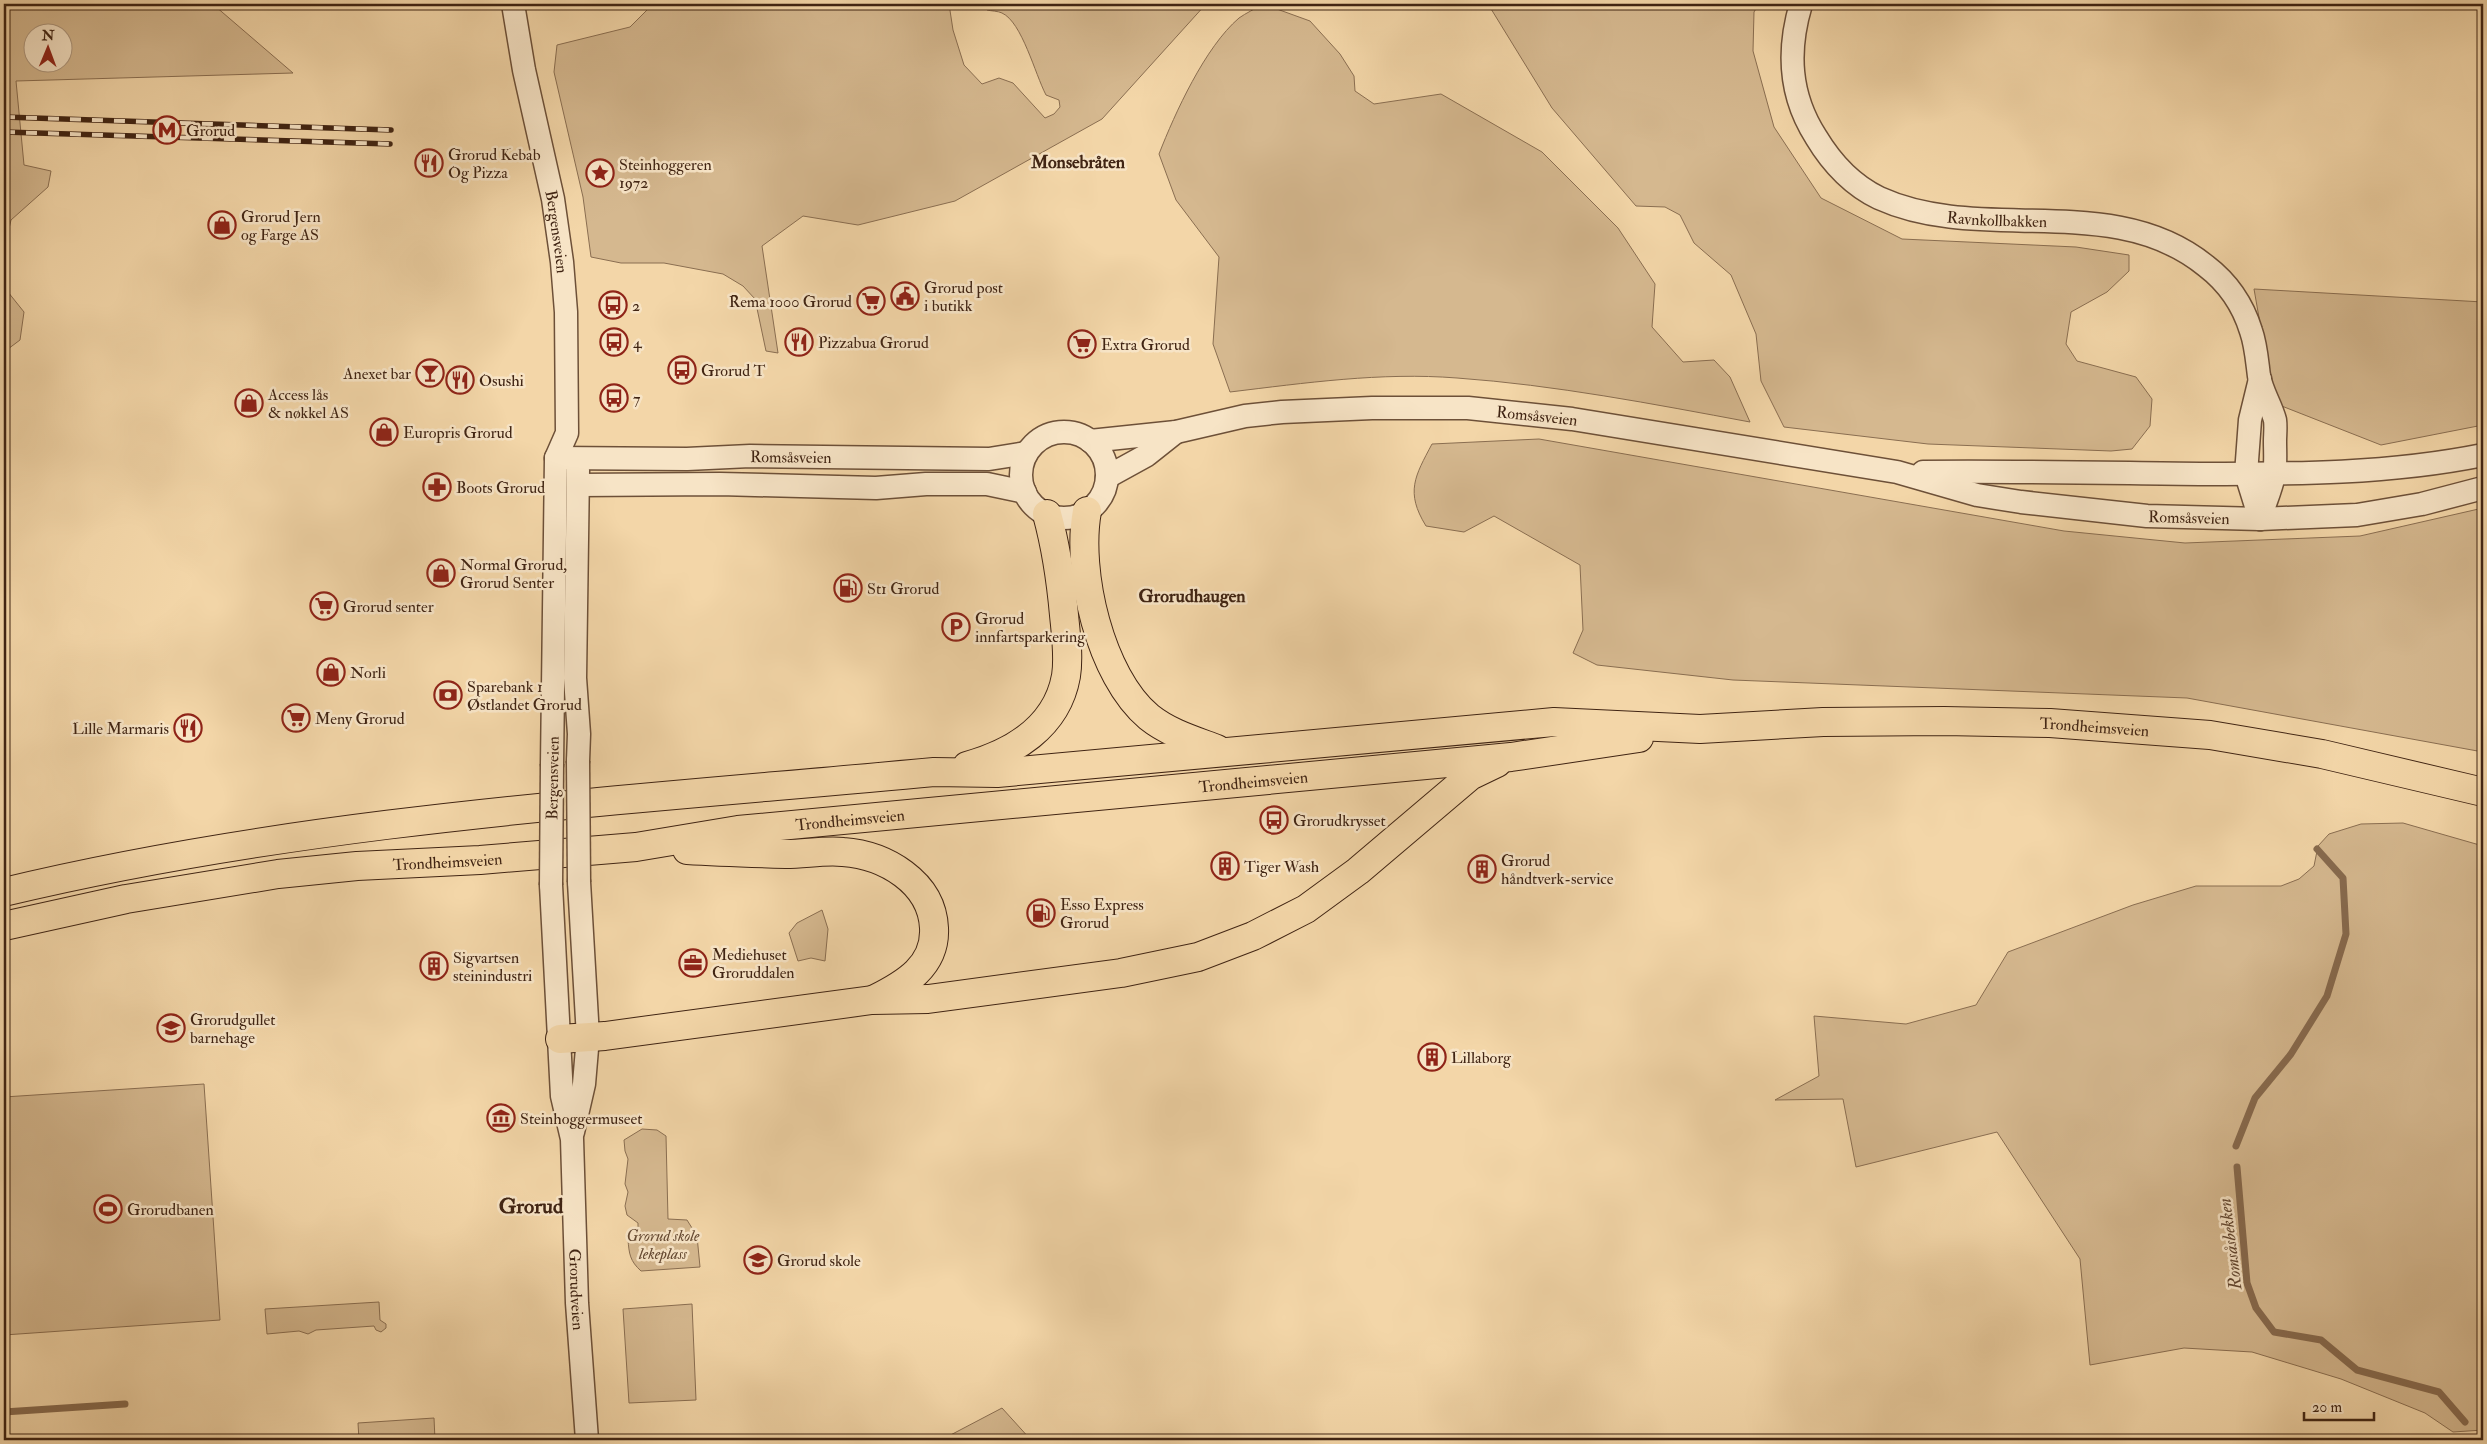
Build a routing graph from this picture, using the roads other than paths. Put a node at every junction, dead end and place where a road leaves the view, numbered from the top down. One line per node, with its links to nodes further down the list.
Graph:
1 (513, 4): 8 (street, Bergensveien)
2 (1801, 4): 3 (street, Ravnkollbakken)
3 (2260, 379): 10 (street, Ravnkollbakken); 11 (street, Ravnkollbakken)
4 (1176, 432): 5 (street, Romsåsveien); 9 (street, Romsåsveien); 12 (street, Romsåsveien)
5 (1090, 441): 6 (street); 12 (street)
6 (1026, 453): 8 (street, Romsåsveien); 15 (street)
7 (2483, 455): 11 (street, Romsåsveien)
8 (568, 458): 13 (street, Bergensveien); 26 (street, Bergensveien, bridge)
9 (1896, 472): 10 (street, Romsåsveien); 18 (street, Romsåsveien)
10 (2246, 474): 11 (street, Romsåsveien); 18 (street, Ravnkollbakken)
11 (2274, 474): 18 (street, Ravnkollbakken)
12 (1107, 477): 16 (street)
13 (578, 485): 15 (street, Romsåsveien); 25 (street, Bergensveien, bridge)
14 (2483, 488): 18 (street, Romsåsveien)
15 (1025, 492): 17 (street)
16 (1087, 511): 17 (street); 20 (highway)
17 (1047, 514): 22 (highway)
18 (2260, 519)
19 (1700, 729): 20 (highway, Trondheimsveien); 21 (highway, Trondheimsveien); 23 (highway, Trondheimsveien)
20 (1226, 753): 22 (highway, Trondheimsveien)
21 (1511, 757): 24 (highway, Trondheimsveien); 29 (highway)
22 (934, 772): 27 (highway, Trondheimsveien)
23 (2483, 792)
24 (636, 847): 28 (highway, Trondheimsveien); 29 (highway)
25 (579, 882): 30 (street, Grorudveien)
26 (551, 885): 31 (street, Grorudveien)
27 (4, 892)
28 (4, 926)
29 (872, 1000): 30 (highway)
30 (588, 1037): 31 (highway); 32 (street, Grorudveien)
31 (560, 1039): 32 (street, Grorudveien)
32 (572, 1139): 33 (street, Grorudveien)
33 (586, 1440)

